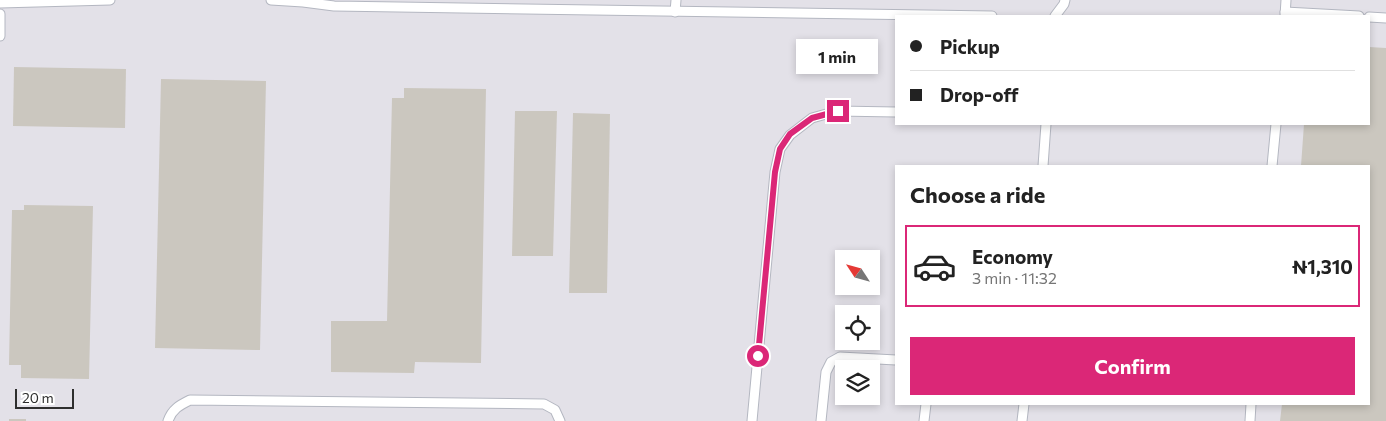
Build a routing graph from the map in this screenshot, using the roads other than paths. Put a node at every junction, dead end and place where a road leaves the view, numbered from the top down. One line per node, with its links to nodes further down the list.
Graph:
1 (110, 0): 8 (lane)
2 (271, 0): 7 (lane)
3 (536, 0): 9 (lane)
4 (676, 0): 10 (lane)
5 (1065, 0): 14 (lane)
6 (1286, 0): 12 (lane)
7 (290, 1): 9 (lane)
8 (0, 3)
9 (536, 10): 10 (lane)
10 (675, 12): 13 (lane)
11 (0, 14): 18 (lane)
12 (1285, 14): 15 (lane)
13 (913, 15)
14 (1056, 15)
15 (1322, 15)
16 (1370, 17): 17 (lane)
17 (1386, 18)
18 (0, 36)
19 (895, 112): 30 (lane)
20 (1046, 125): 22 (lane)
21 (1276, 125): 23 (lane)
22 (1043, 165)
23 (1272, 165)
24 (895, 360): 31 (lane)
25 (926, 405): 32 (lane)
26 (1024, 405): 33 (lane)
27 (1252, 405): 34 (lane)
28 (168, 421): 29 (lane)
29 (560, 421)
30 (752, 421)
31 (821, 421)
32 (924, 421)
33 (1022, 421)
34 (1250, 421)

